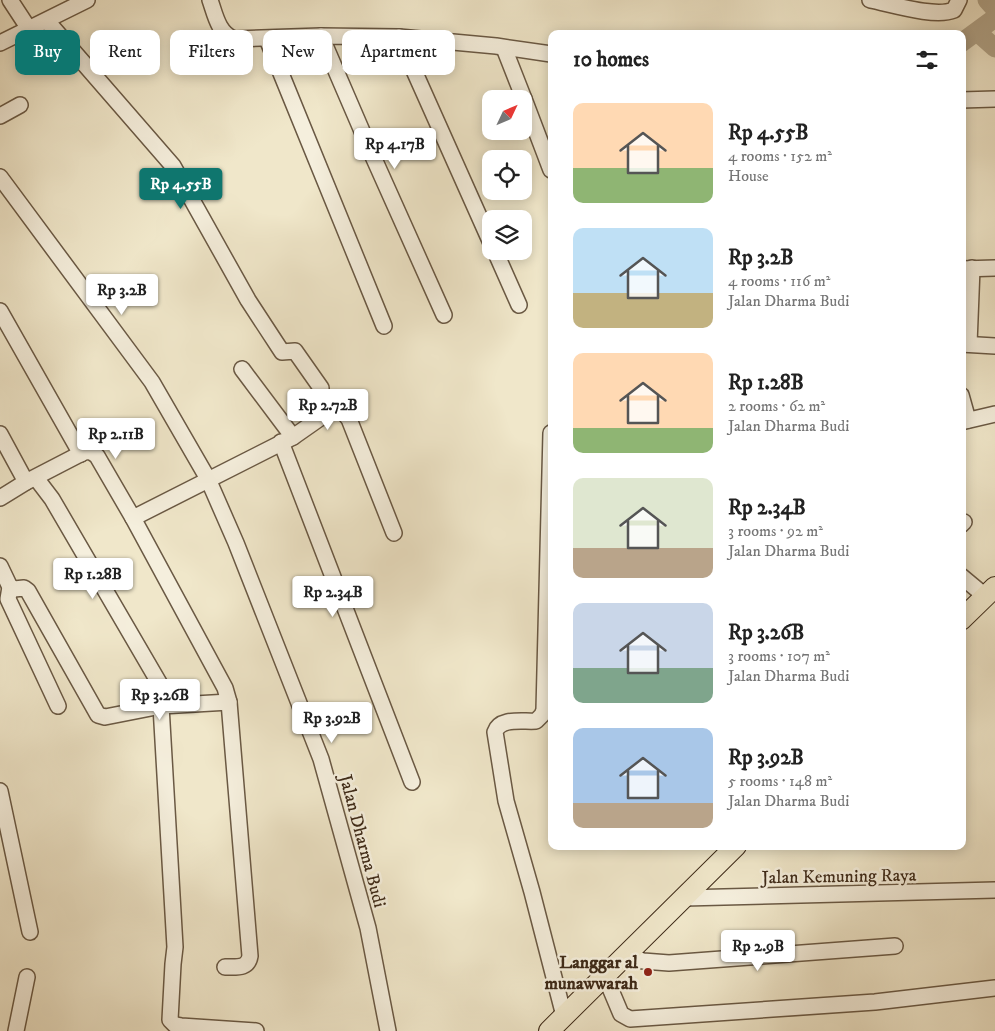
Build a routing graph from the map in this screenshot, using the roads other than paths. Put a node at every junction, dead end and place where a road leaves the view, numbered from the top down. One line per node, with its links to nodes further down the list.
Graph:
1 (10, 0): 7 (street)
2 (87, 0): 6 (street)
3 (210, 0): 8 (street)
4 (872, 0): 5 (street)
5 (958, 0)
6 (47, 20): 7 (street); 36 (street)
7 (29, 29): 9 (street)
8 (263, 39)
9 (0, 43)
10 (455, 43): 11 (street)
11 (504, 48): 12 (street); 16 (street)
12 (548, 54)
13 (332, 62): 31 (street)
14 (282, 75): 32 (street)
15 (415, 75): 24 (street)
16 (520, 90)
17 (995, 99): 18 (street)
18 (966, 100)
19 (20, 105): 20 (street)
20 (0, 116)
21 (532, 120): 22 (street)
22 (548, 162)
23 (0, 177): 42 (street, Jalan Dharma Budi)
24 (482, 223)
25 (499, 260): 29 (street)
26 (995, 268): 27 (street)
27 (967, 269): 28 (street)
28 (966, 294)
29 (519, 305)
30 (0, 312): 41 (street)
31 (444, 315)
32 (384, 326)
33 (966, 345): 34 (street)
34 (995, 346)
35 (242, 369): 40 (street)
36 (321, 388)
37 (995, 414): 38 (street)
38 (966, 421)
39 (0, 434): 43 (street)
40 (287, 439): 42 (street); 46 (street); 56 (street)
41 (81, 454): 43 (street); 45 (street)
42 (208, 479): 45 (street); 71 (street, Jalan Dharma Budi)
43 (31, 480): 44 (street); 55 (street)
44 (0, 498)
45 (133, 518): 53 (street)
46 (394, 532)
47 (548, 552): 68 (street)
48 (0, 566): 50 (street)
49 (966, 579): 51 (street)
50 (10, 588): 54 (street); 55 (street)
51 (990, 592): 52 (main road)
52 (966, 615)
53 (230, 702): 55 (street); 64 (street)
54 (58, 706)
55 (166, 706): 70 (street)
56 (412, 782)
57 (0, 791): 61 (street)
58 (732, 850): 60 (main road)
59 (995, 890): 60 (street, Jalan Kemuning Raya)
60 (684, 898): 63 (main road)
61 (30, 932)
62 (895, 946): 63 (street)
63 (626, 955): 65 (main road)
64 (226, 967)
65 (605, 976): 67 (street); 68 (main road)
66 (27, 977): 69 (street)
67 (995, 988)
68 (564, 1016): 72 (main road)
69 (16, 1031)
70 (256, 1031)
71 (388, 1031)
72 (549, 1031)

